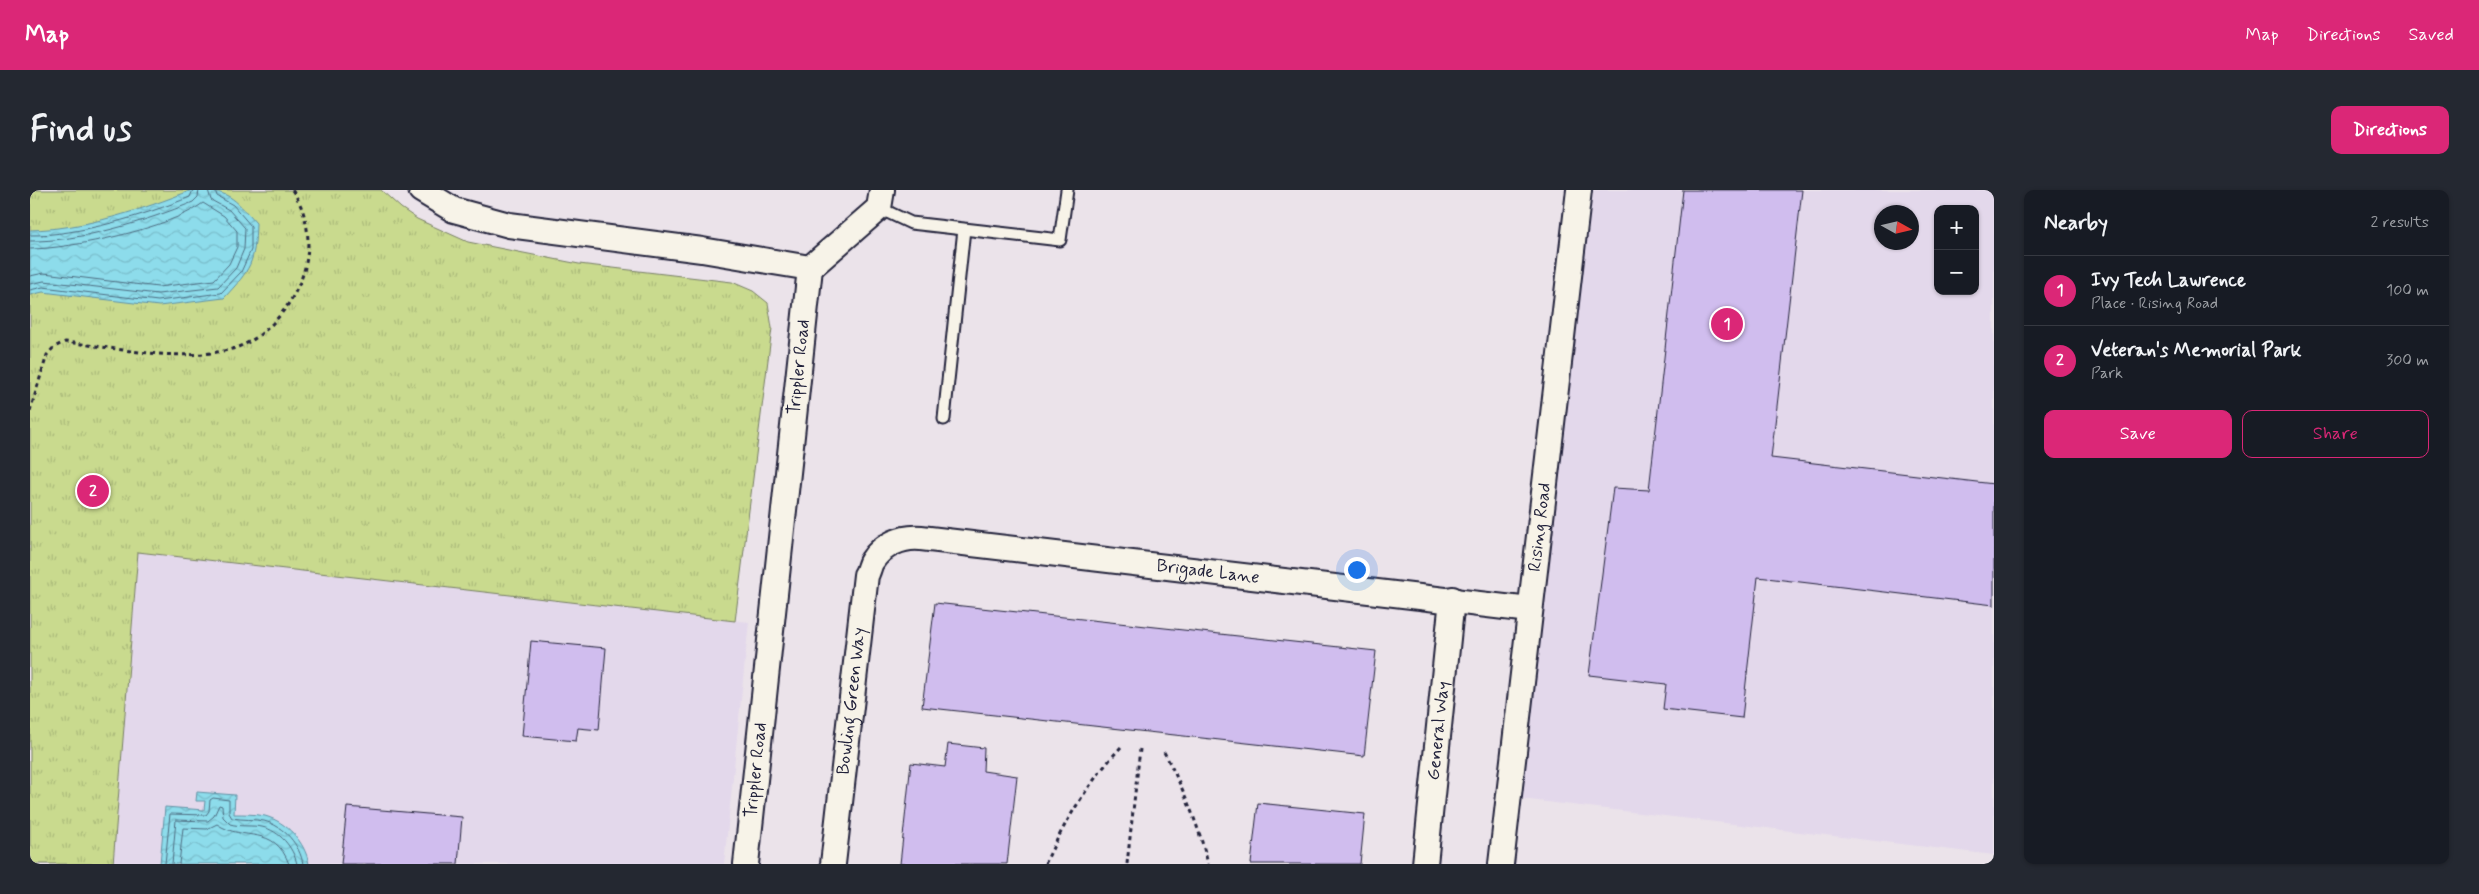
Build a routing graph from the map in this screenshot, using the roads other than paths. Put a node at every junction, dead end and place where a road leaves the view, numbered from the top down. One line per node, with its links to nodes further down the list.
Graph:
1 (421, 190): 6 (street)
2 (1067, 190): 5 (lane)
3 (1579, 190): 10 (street, Rising Road)
4 (881, 199): 5 (lane); 6 (street)
5 (964, 229): 7 (lane)
6 (810, 268): 11 (street, Trippler Road)
7 (944, 420)
8 (888, 546): 9 (street, Brigade Lane); 12 (street, Bowling Green Way)
9 (1452, 599): 10 (street, Brigade Lane); 13 (street, General Way)
10 (1530, 610): 14 (street, Rising Road)
11 (746, 864)
12 (833, 864)
13 (1425, 864)
14 (1500, 864)

